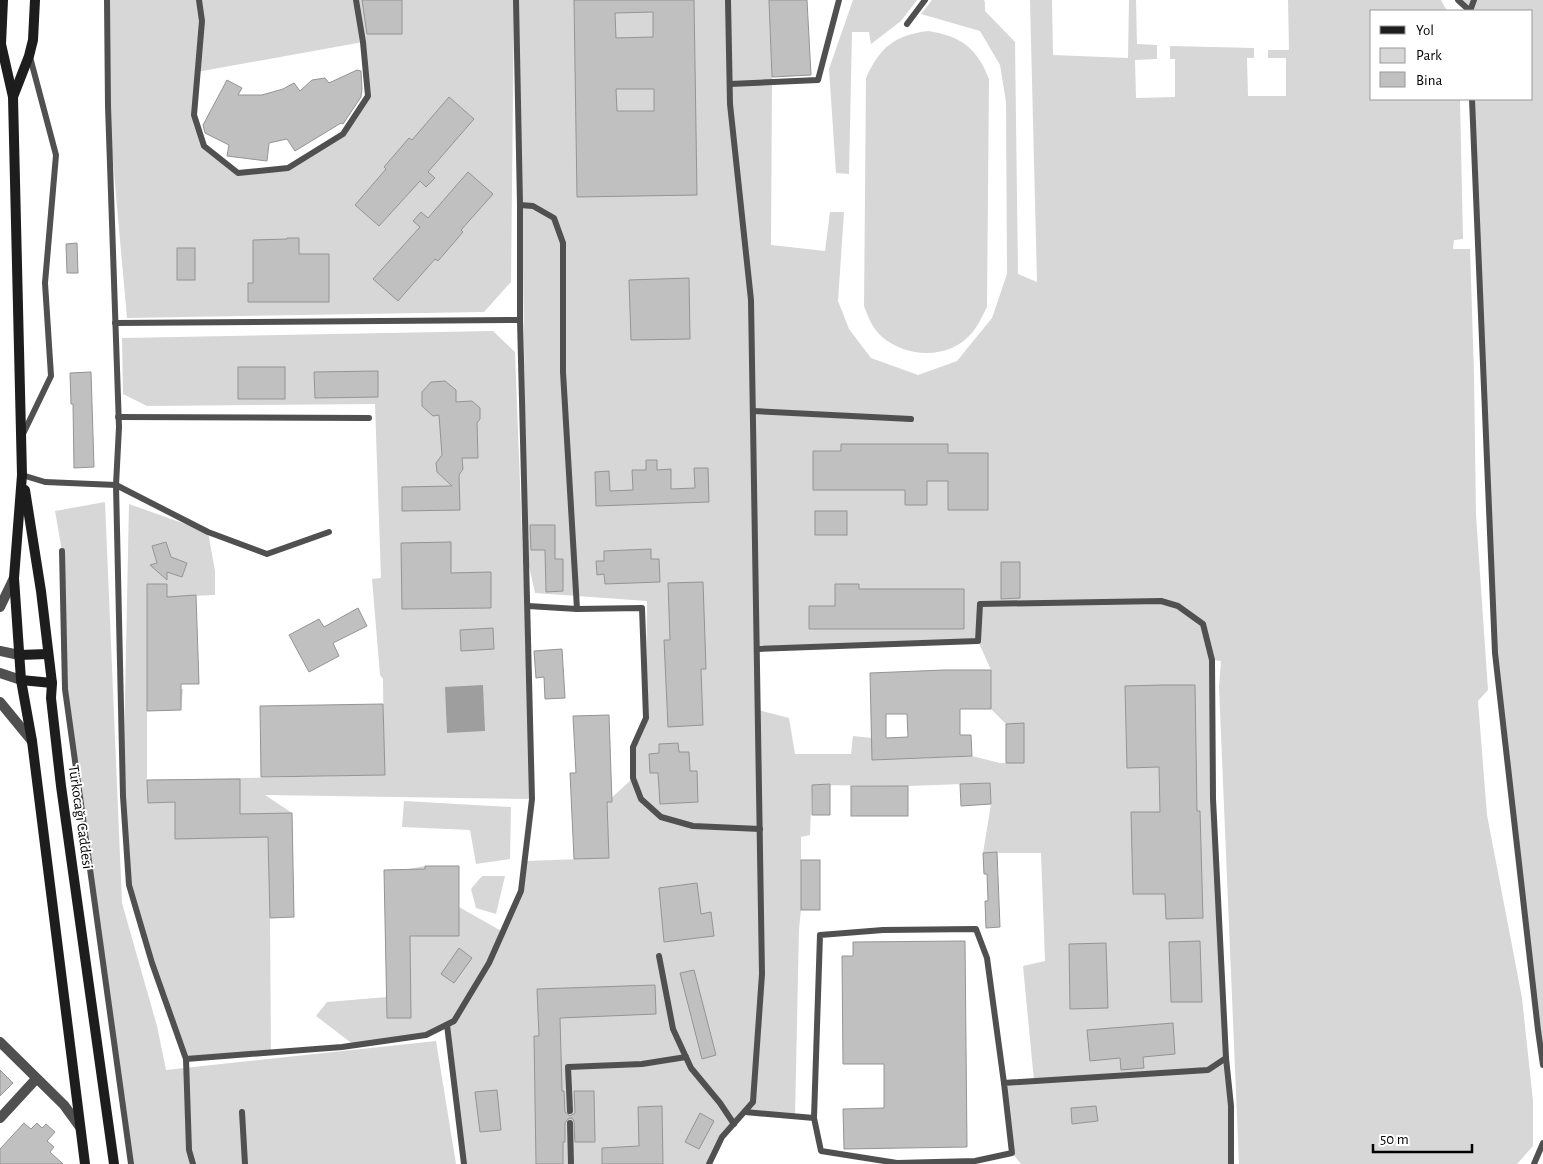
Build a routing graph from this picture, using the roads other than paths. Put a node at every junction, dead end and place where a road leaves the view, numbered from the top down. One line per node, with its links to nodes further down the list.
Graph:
1 (4, 0): 13 (main road, Türkocağı Caddesi)
2 (35, 0): 14 (main road, Türkocağı Caddesi)
3 (107, 0): 20 (lane)
4 (199, 0): 5 (lane)
5 (356, 0)
6 (516, 0): 18 (lane)
7 (728, 0): 15 (lane)
8 (839, 0): 15 (lane)
9 (925, 0): 12 (lane)
10 (1458, 0): 11 (lane)
11 (1469, 10)
12 (907, 24)
13 (1, 45): 16 (main road, Türkocağı Caddesi)
14 (29, 56): 16 (main road, Türkocağı Caddesi); 25 (lane)
15 (730, 84): 21 (lane)
16 (13, 98): 25 (main road, Türkocağı Caddesi)
17 (1472, 100): 50 (lane)
18 (520, 205): 19 (lane); 33 (lane)
19 (520, 320): 20 (lane); 31 (lane)
20 (115, 323): 22 (lane)
21 (753, 411): 24 (lane); 34 (lane)
22 (118, 417): 23 (lane); 27 (lane)
23 (369, 418)
24 (911, 419)
25 (22, 437): 26 (main road, Türkocağı Caddesi)
26 (22, 474): 27 (lane); 30 (main road, Türkocağı Caddesi); 36 (main road, Türkocağı Caddesi)
27 (116, 485): 28 (lane); 49 (lane)
28 (329, 532)
29 (62, 551): 64 (lane)
30 (14, 578): 32 (street); 37 (main road, Türkocağı Caddesi)
31 (528, 606): 33 (lane); 45 (lane)
32 (0, 607)
33 (577, 609): 43 (lane)
34 (757, 649): 43 (lane); 48 (lane)
35 (0, 651): 37 (street)
36 (48, 654): 37 (main road); 40 (main road, Türkocağı Caddesi)
37 (19, 655): 39 (main road, Türkocağı Caddesi)
38 (0, 673): 39 (street)
39 (21, 680): 40 (main road); 42 (main road, Türkocağı Caddesi)
40 (52, 683): 63 (main road, Türkocağı Caddesi)
41 (0, 702): 42 (street)
42 (32, 741): 60 (main road, Türkocağı Caddesi)
43 (760, 829): 55 (lane)
44 (659, 956): 47 (lane)
45 (447, 1025): 49 (lane); 67 (lane)
46 (0, 1042): 51 (street)
47 (686, 1057): 53 (lane); 59 (lane)
48 (1226, 1058): 52 (lane); 70 (lane)
49 (186, 1059): 65 (lane)
50 (1543, 1065)
51 (36, 1079): 56 (street); 60 (street)
52 (1004, 1083): 57 (lane); 57 (lane)
53 (570, 1110)
54 (242, 1112): 66 (lane)
55 (745, 1112): 57 (lane); 59 (lane)
56 (0, 1118)
57 (814, 1118)
58 (570, 1123): 68 (lane)
59 (734, 1124): 69 (lane)
60 (80, 1127): 62 (main road, Türkocağı Caddesi)
61 (1543, 1143): 71 (lane)
62 (85, 1164)
63 (114, 1164)
64 (132, 1164)
65 (193, 1164)
66 (246, 1164)
67 (464, 1164)
68 (572, 1164)
69 (709, 1164)
70 (1230, 1164)
71 (1534, 1164)

